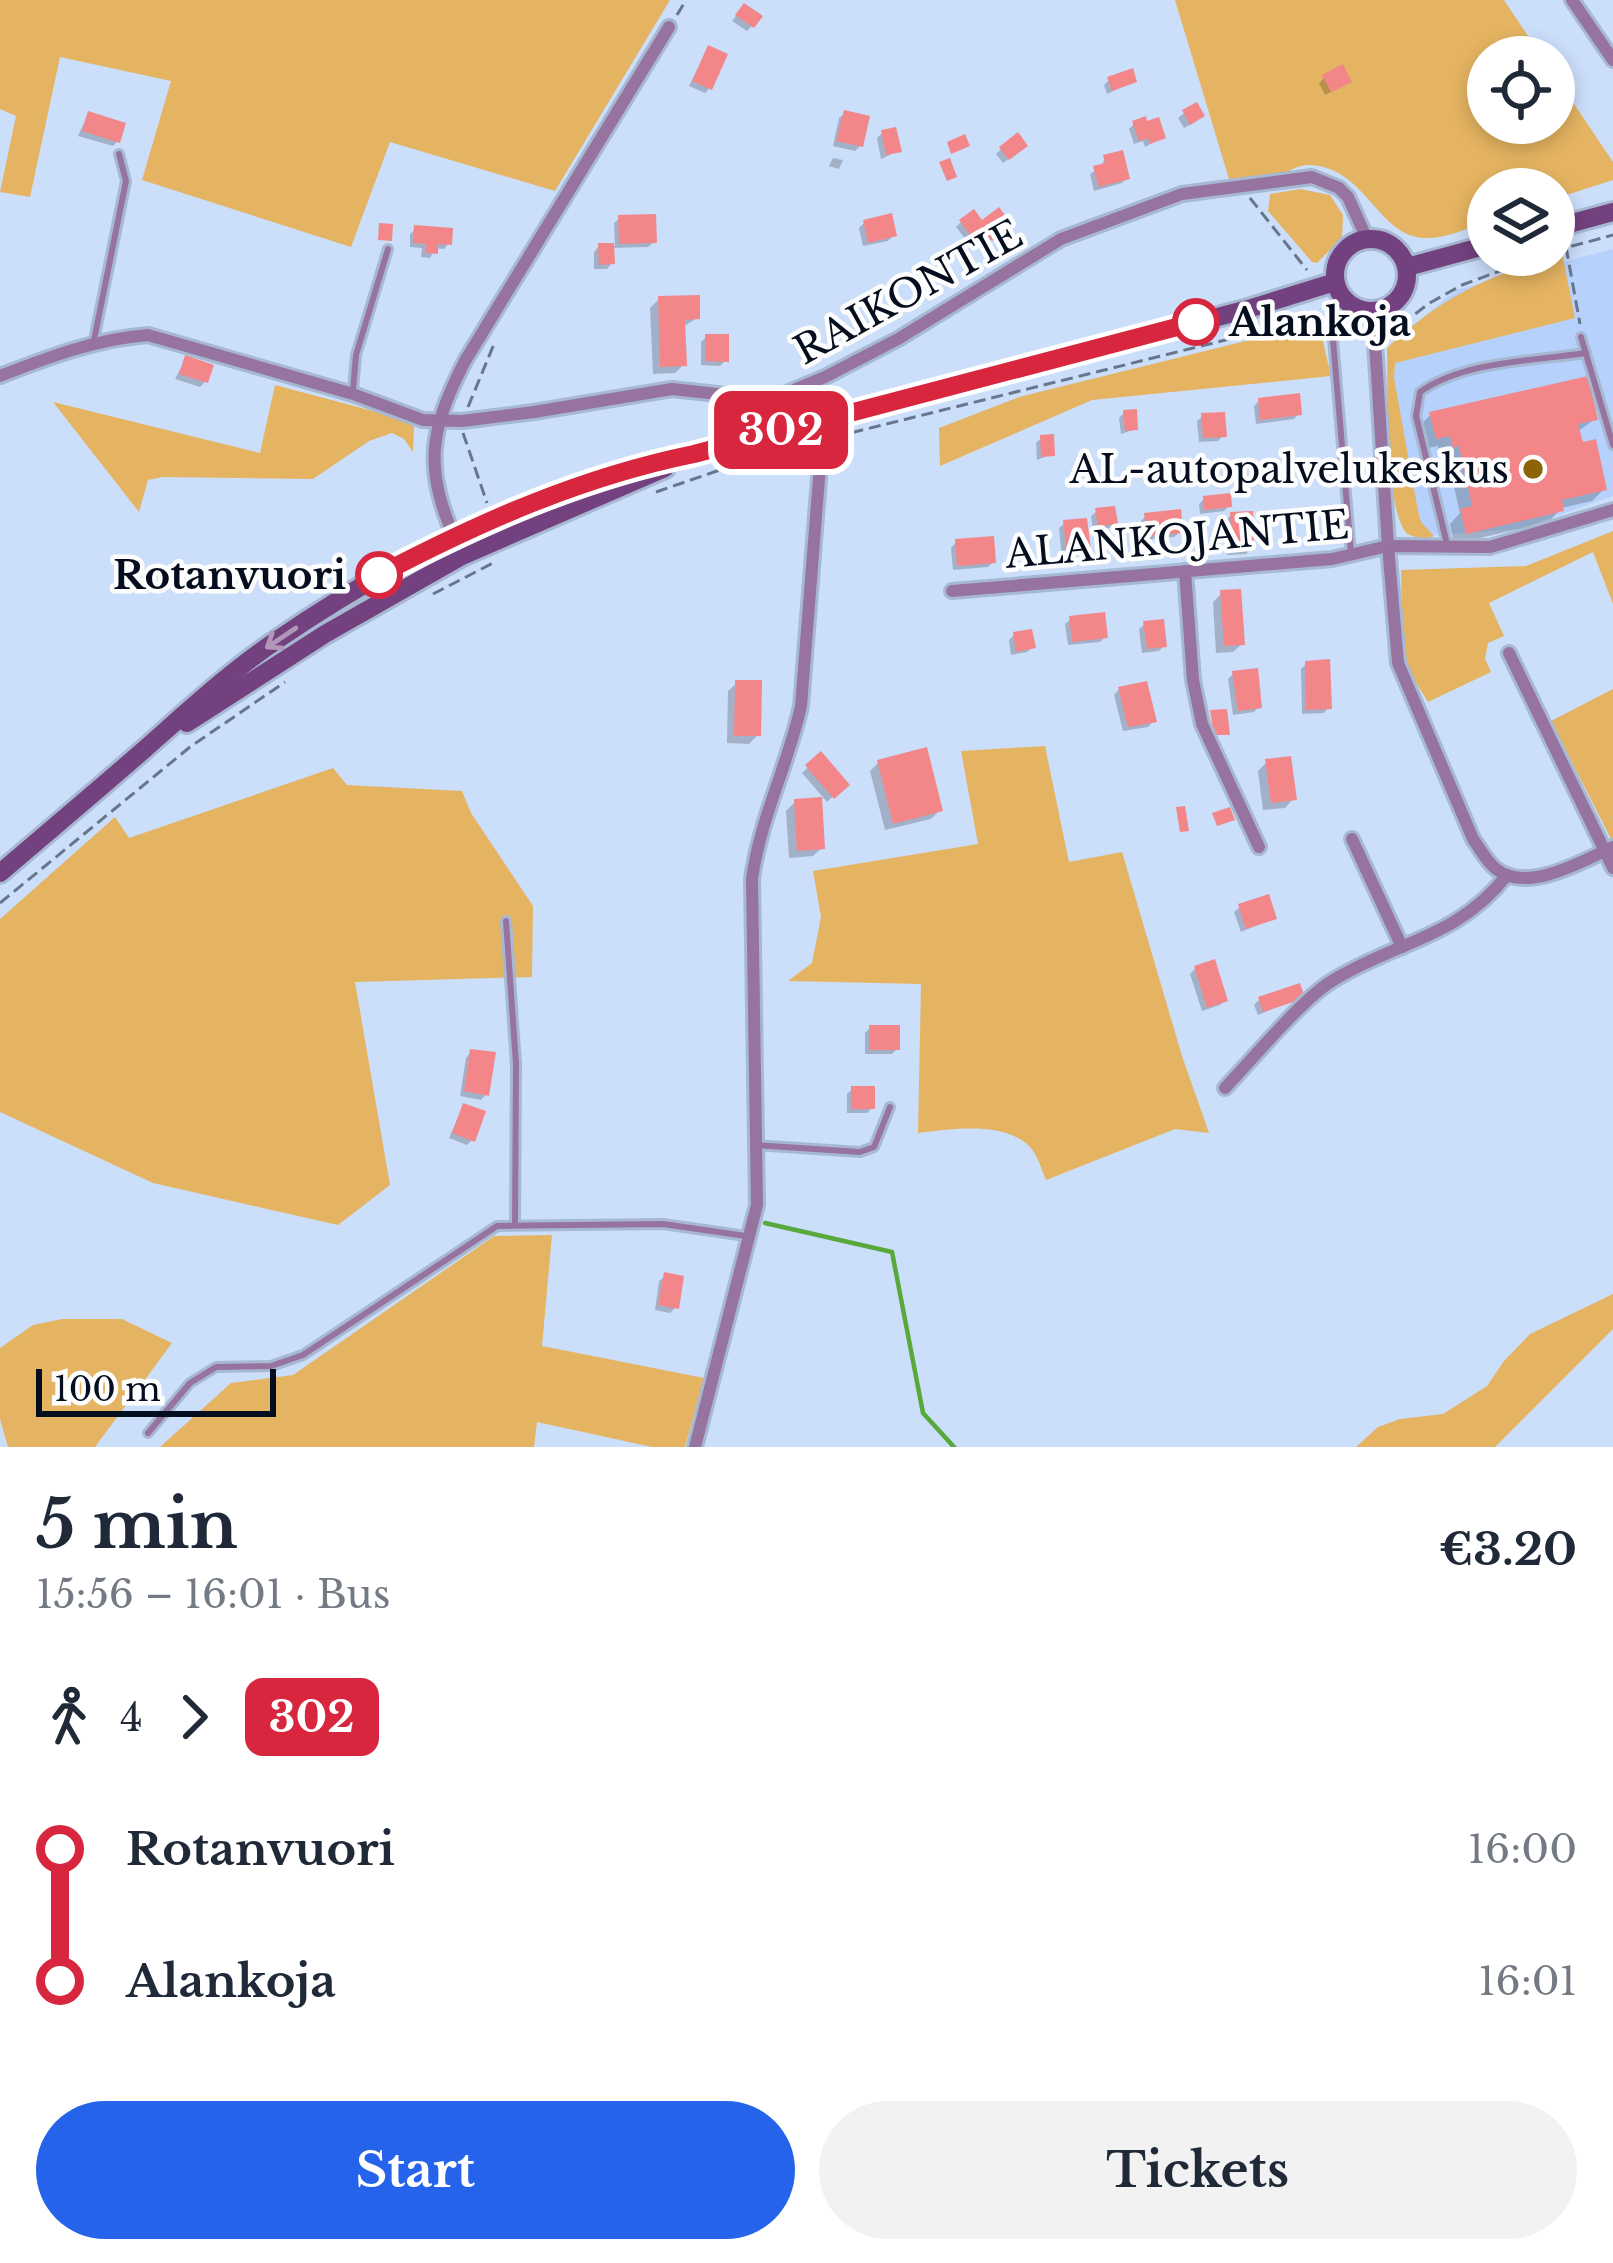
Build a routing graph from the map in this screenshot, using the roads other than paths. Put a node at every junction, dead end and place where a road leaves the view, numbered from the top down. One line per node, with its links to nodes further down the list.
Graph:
1 (1572, 0): 3 (street)
2 (669, 27): 19 (street)
3 (1613, 60)
4 (119, 154): 15 (lane)
5 (1613, 212): 6 (main road)
6 (1575, 222)
7 (1367, 239): 10 (main road); 11 (main road); 19 (street, RAIKONTIE)
8 (388, 249): 18 (lane)
9 (1467, 251): 10 (main road)
10 (1407, 267): 12 (main road)
11 (1335, 282): 12 (main road); 20 (main road)
12 (1373, 312): 25 (street, ALANKOJANTIE)
13 (1582, 338): 16 (lane)
14 (1333, 339): 28 (lane)
15 (94, 344): 17 (street, RAIKONTIE); 18 (street, RAIKONTIE)
16 (1586, 352): 21 (lane); 26 (lane)
17 (0, 376)
18 (353, 394): 19 (street, RAIKONTIE)
19 (437, 418): 24 (street)
20 (819, 430): 22 (main road); 43 (street)
21 (1613, 445)
22 (694, 454): 24 (main road); 27 (main road)
23 (1613, 510): 26 (street)
24 (453, 536): 27 (street); 32 (main road, one-way to 32)
25 (1388, 546): 26 (street); 28 (street, ALANKOJANTIE); 38 (street)
26 (1448, 548)
27 (462, 556): 32 (main road)
28 (1351, 556): 29 (street, ALANKOJANTIE)
29 (1185, 572): 30 (street, ALANKOJANTIE); 34 (street)
30 (952, 590)
31 (1509, 653): 35 (street)
32 (143, 751): 37 (main road)
33 (1352, 839): 40 (street)
34 (1259, 848)
35 (1609, 849): 36 (street); 38 (street)
36 (1613, 868)
37 (0, 872)
38 (1507, 875): 40 (street)
39 (506, 921): 44 (lane)
40 (1402, 947): 41 (street)
41 (1225, 1088)
42 (890, 1107): 43 (lane)
43 (757, 1145): 45 (street)
44 (514, 1224): 45 (lane); 46 (lane)
45 (749, 1237): 47 (street)
46 (148, 1433)
47 (695, 1447)

